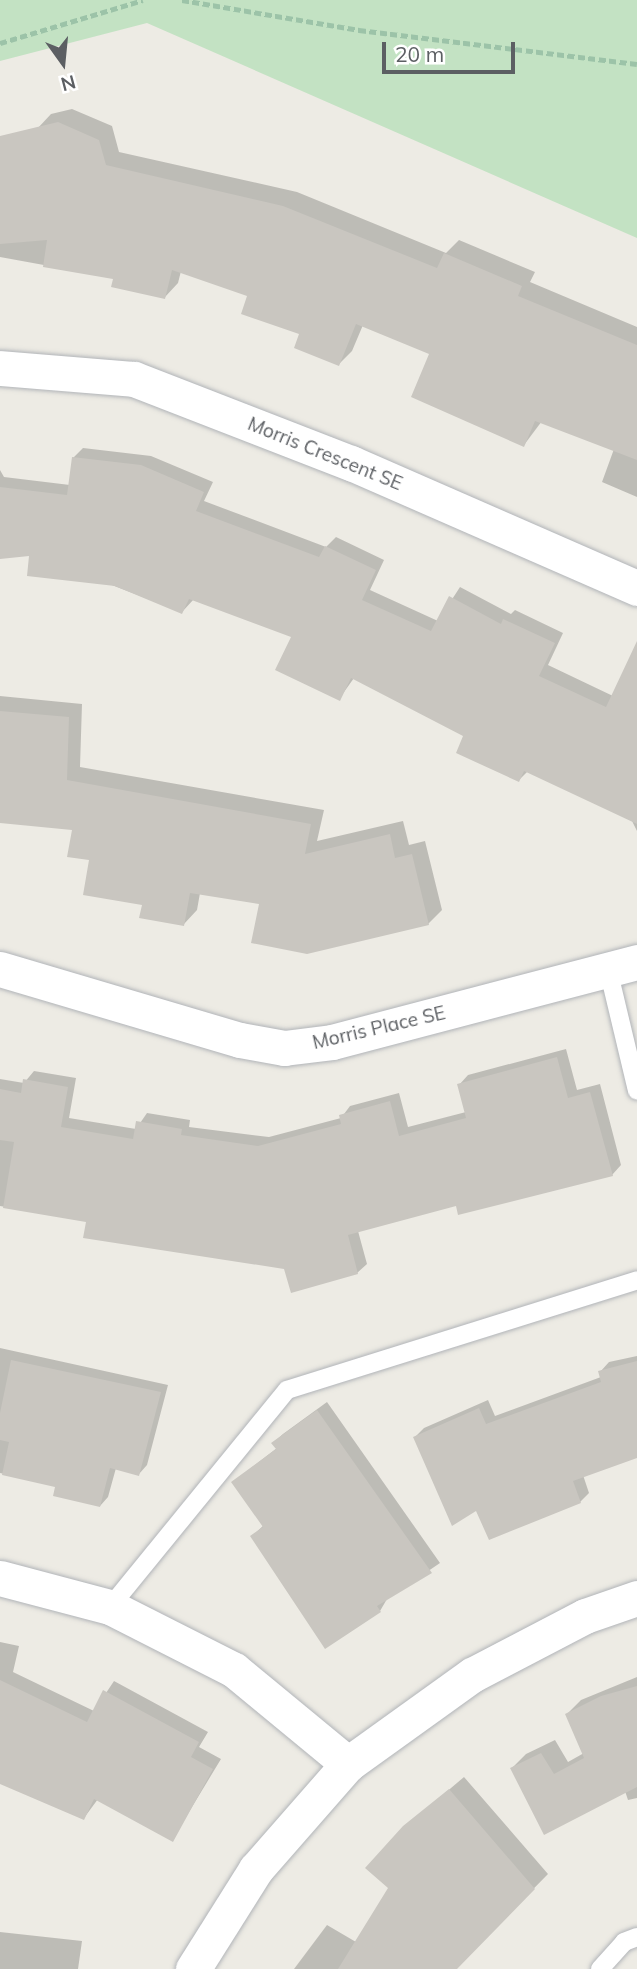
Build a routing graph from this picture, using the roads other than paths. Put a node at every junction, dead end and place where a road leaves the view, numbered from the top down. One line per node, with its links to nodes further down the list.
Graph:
1 (0, 368): 2 (street, Morris Crescent SE)
2 (637, 589)
3 (622, 966): 4 (street, Morris Place SE); 5 (lane)
4 (0, 969)
5 (637, 1091)
6 (637, 1280): 9 (lane)
7 (0, 1578): 9 (street)
8 (637, 1598): 10 (street)
9 (110, 1607): 10 (street)
10 (348, 1764): 12 (street)
11 (637, 1937): 13 (lane)
12 (193, 1969)
13 (600, 1969)

